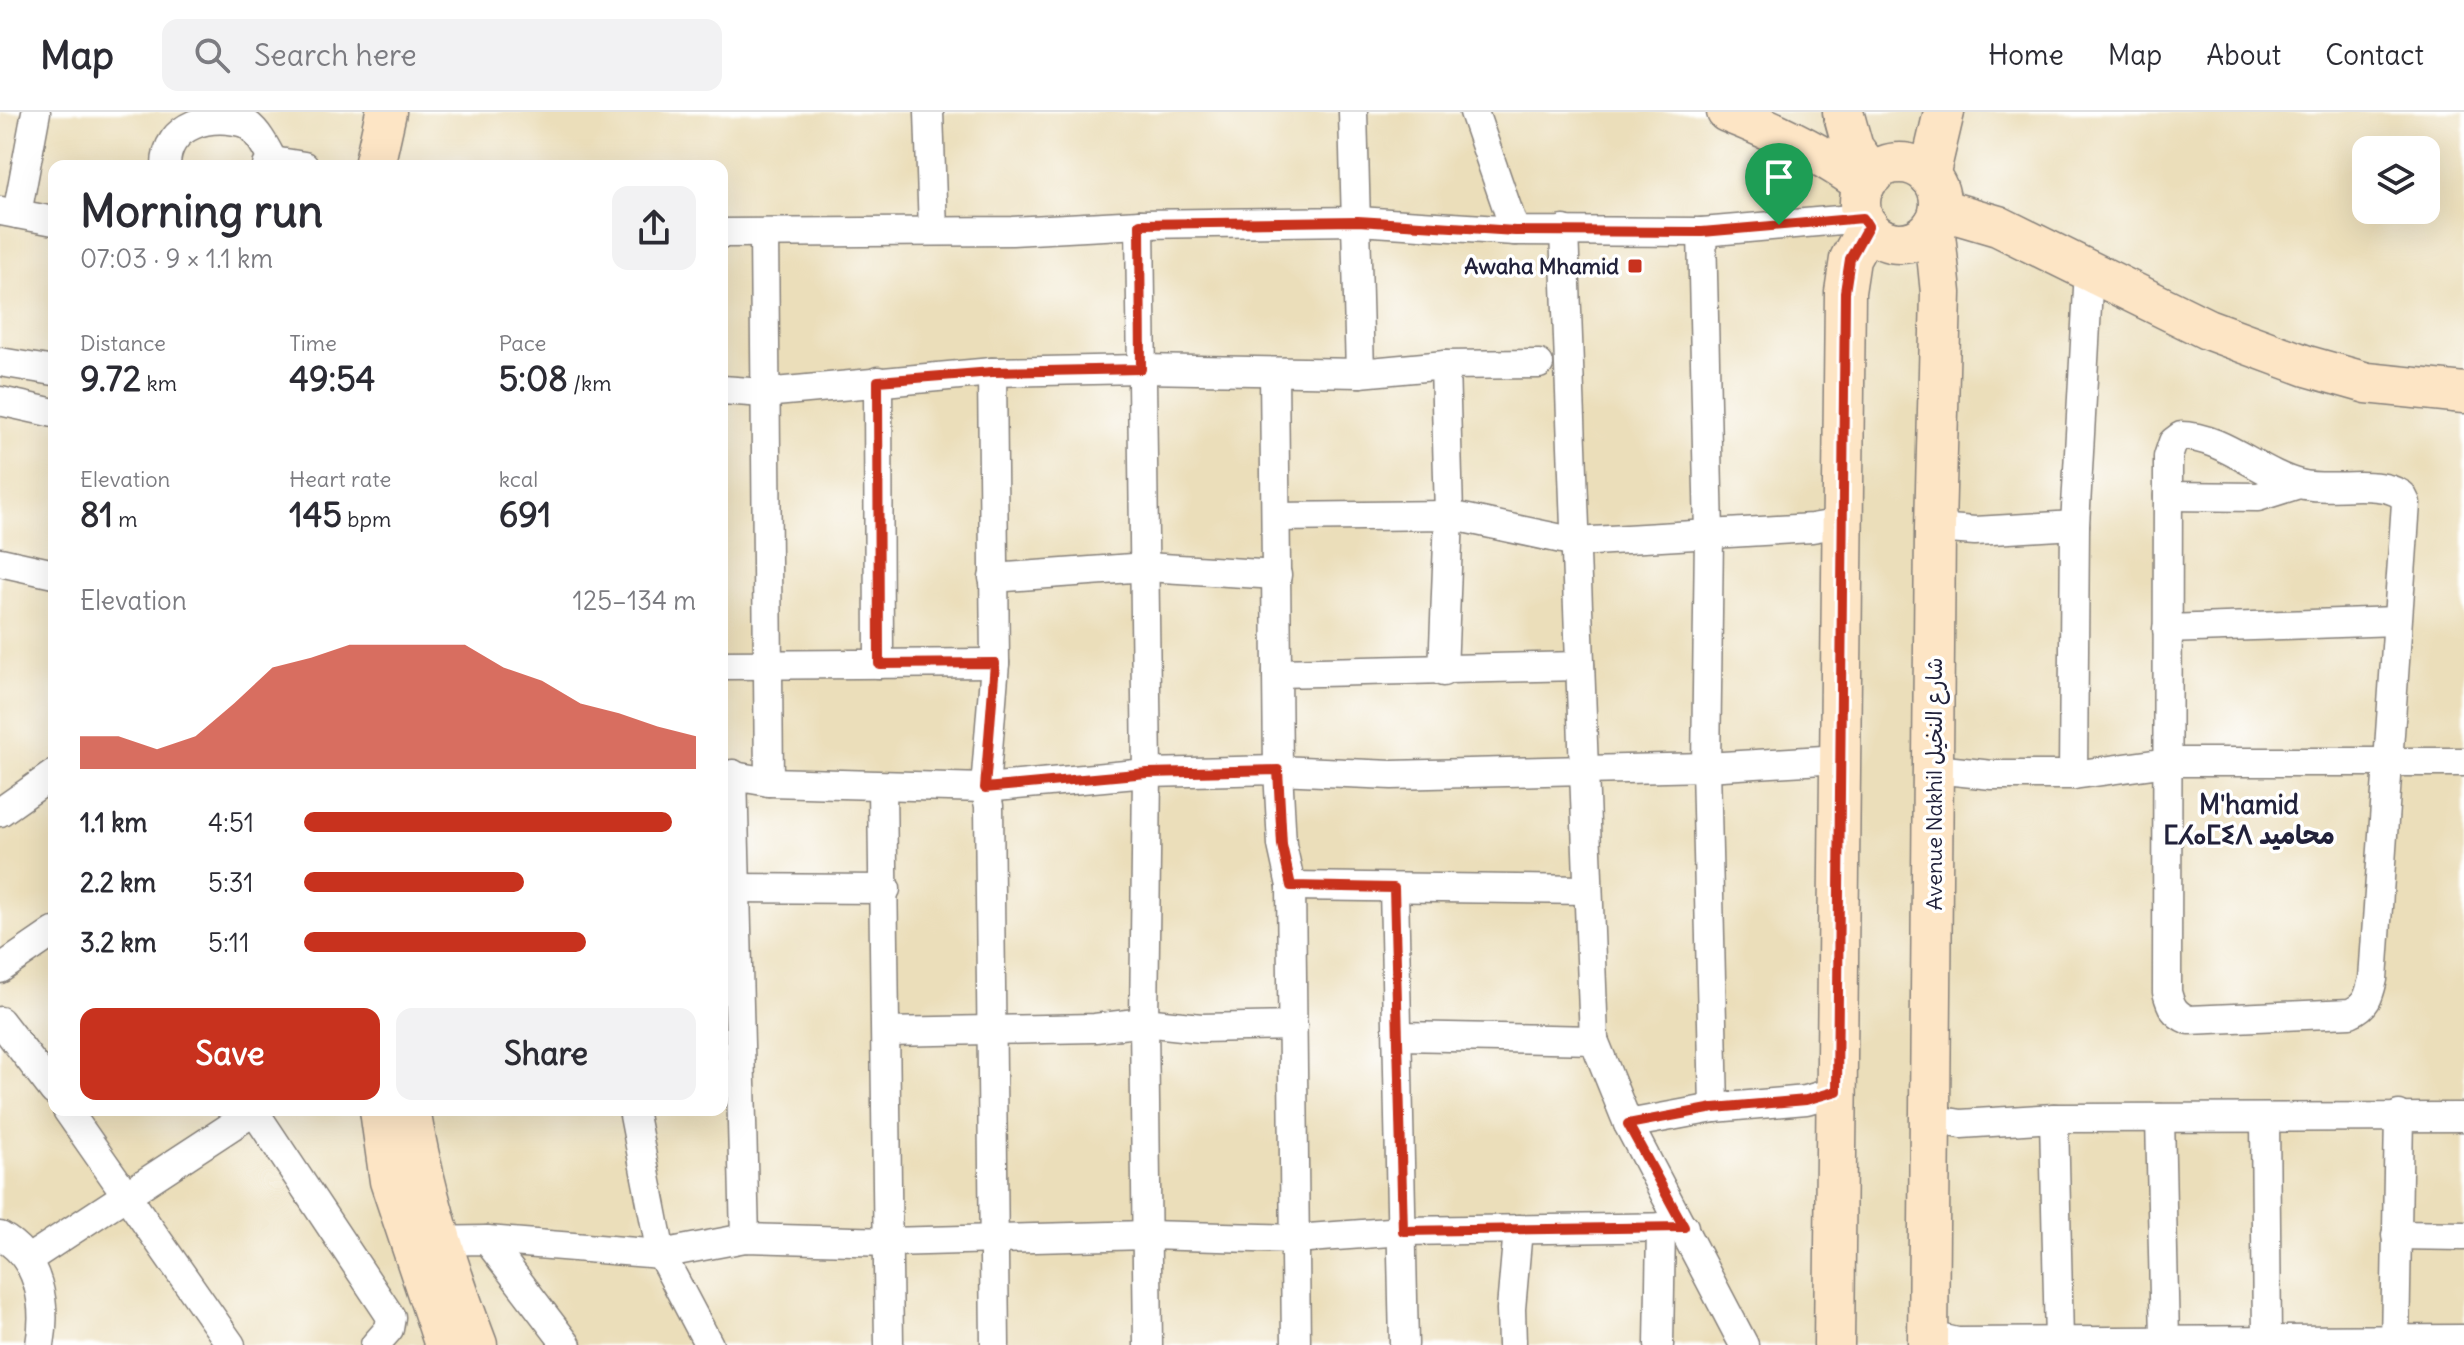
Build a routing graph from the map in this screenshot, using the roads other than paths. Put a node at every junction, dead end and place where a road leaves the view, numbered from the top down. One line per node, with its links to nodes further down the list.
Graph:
1 (36, 112): 17 (street)
2 (386, 112): 13 (street)
3 (415, 112): 14 (street)
4 (929, 112): 22 (street)
5 (1353, 112): 19 (street)
6 (1474, 112): 23 (street)
7 (1727, 112): 9 (street)
8 (1944, 112): 16 (street, Avenue Nakhil شارع النخيل)
9 (1766, 120): 10 (street)
10 (1837, 134): 15 (street)
11 (166, 160): 12 (street)
12 (268, 160)
13 (375, 160)
14 (404, 160)
15 (1867, 201): 16 (street); 16 (street); 24 (street); 46 (street)
16 (1934, 203): 27 (street); 48 (street, Avenue Nakhil شارع النخيل)
17 (8, 213): 18 (street)
18 (48, 220)
19 (1358, 221): 20 (street); 23 (street); 35 (street)
20 (1140, 224): 22 (street); 31 (street)
21 (1564, 230): 23 (street); 24 (street); 50 (street)
22 (933, 231): 26 (street)
23 (1515, 231)
24 (1702, 232): 49 (street)
25 (728, 233): 26 (street)
26 (764, 234): 38 (street)
27 (2089, 270): 39 (street); 47 (street)
28 (0, 362): 32 (street)
29 (1539, 364): 30 (street)
30 (1445, 365): 35 (street); 44 (street)
31 (1141, 369): 33 (street); 34 (street); 52 (street)
32 (48, 370)
33 (992, 372): 36 (street); 55 (street)
34 (1274, 372): 35 (street); 45 (street)
35 (1360, 373)
36 (878, 381): 38 (street); 59 (street)
37 (728, 390): 38 (street)
38 (764, 393): 61 (street)
39 (2464, 393)
40 (0, 401): 41 (street)
41 (48, 412)
42 (2299, 484): 43 (street); 43 (street); 56 (street)
43 (2168, 496): 57 (street)
44 (1449, 515): 45 (street); 50 (street); 63 (street)
45 (1277, 517): 54 (street)
46 (1841, 523): 49 (street); 65 (street)
47 (2075, 525): 48 (street); 75 (street)
48 (1935, 528): 71 (street, Avenue Nakhil شارع النخيل)
49 (1709, 534): 50 (street); 69 (street)
50 (1576, 542): 62 (street)
51 (0, 562): 53 (street)
52 (1146, 567): 54 (street); 55 (street); 73 (street)
53 (48, 573)
54 (1277, 575): 64 (street)
55 (993, 578): 58 (street)
56 (2396, 621): 57 (street); 66 (street)
57 (2167, 629): 67 (street)
58 (995, 663): 59 (street); 79 (street)
59 (879, 664): 61 (street)
60 (728, 665): 61 (street)
61 (767, 665): 77 (street)
62 (1580, 666): 63 (street); 70 (street)
63 (1443, 672): 64 (street)
64 (1277, 673): 72 (street)
65 (1840, 759): 69 (street); 96 (street)
66 (2388, 760): 67 (street); 67 (street); 68 (street)
67 (2168, 762): 75 (street)
68 (2464, 762)
69 (1706, 767): 70 (street); 97 (street)
70 (1585, 768): 72 (street); 85 (street)
71 (1935, 769): 75 (street); 109 (street, Avenue Nakhil شارع النخيل)
72 (1278, 770): 73 (street); 81 (street)
73 (1147, 773): 79 (street); 89 (street)
74 (728, 774): 77 (street)
75 (2073, 775)
76 (48, 778): 80 (street)
77 (769, 782): 78 (street)
78 (882, 786): 79 (street); 84 (street)
79 (985, 788): 91 (street)
80 (0, 812)
81 (1291, 886): 83 (street); 90 (street)
82 (728, 887): 84 (street); 119 (street)
83 (1394, 888): 85 (street); 93 (street)
84 (886, 889): 92 (street)
85 (1588, 890): 94 (street)
86 (48, 936): 87 (street)
87 (0, 969)
88 (0, 1021): 95 (street)
89 (1144, 1022): 90 (street); 91 (street); 115 (street)
90 (1293, 1026): 120 (street)
91 (990, 1028): 92 (street); 123 (street)
92 (886, 1032): 124 (street)
93 (1400, 1036): 94 (street); 114 (street)
94 (1594, 1040): 110 (street)
95 (48, 1083)
96 (1837, 1091): 97 (street); 148 (street)
97 (1714, 1108): 110 (street)
98 (2399, 1115): 105 (street); 108 (street); 116 (street)
99 (71, 1116): 111 (street)
100 (247, 1116): 111 (street)
101 (258, 1116): 135 (street)
102 (381, 1116): 122 (street)
103 (411, 1116): 122 (street)
104 (634, 1116): 125 (street)
105 (2464, 1117)
106 (2054, 1118): 107 (street); 109 (street); 131 (street)
107 (2160, 1118): 108 (street); 130 (street)
108 (2265, 1118): 127 (street)
109 (1930, 1119): 129 (street, Avenue Nakhil شارع النخيل)
110 (1628, 1124): 112 (street)
111 (126, 1196): 126 (street); 134 (street)
112 (1672, 1227): 113 (street); 146 (street); 147 (street)
113 (1518, 1229): 114 (street); 145 (street)
114 (1403, 1231): 120 (street); 144 (street)
115 (1147, 1235): 120 (street); 123 (street); 142 (street)
116 (2396, 1235): 118 (street); 132 (street)
117 (0, 1236): 126 (street)
118 (2464, 1236)
119 (745, 1238): 124 (street); 125 (street)
120 (1295, 1239): 143 (street)
121 (487, 1240): 122 (street); 125 (street); 138 (street)
122 (423, 1241): 136 (street); 137 (street)
123 (995, 1241): 124 (street); 141 (street)
124 (889, 1242): 140 (street)
125 (661, 1254): 139 (street)
126 (27, 1260): 133 (street)
127 (2267, 1338): 130 (street); 132 (street)
128 (2464, 1339): 132 (street)
129 (1928, 1340): 131 (street)
130 (2165, 1340): 131 (street)
131 (2059, 1342)
132 (2395, 1342)
133 (40, 1345)
134 (231, 1345)
135 (375, 1345)
136 (445, 1345)
137 (477, 1345)
138 (567, 1345)
139 (709, 1345)
140 (889, 1345)
141 (995, 1345)
142 (1148, 1345)
143 (1296, 1345)
144 (1404, 1345)
145 (1512, 1345)
146 (1659, 1345)
147 (1744, 1345)
148 (1834, 1345)

